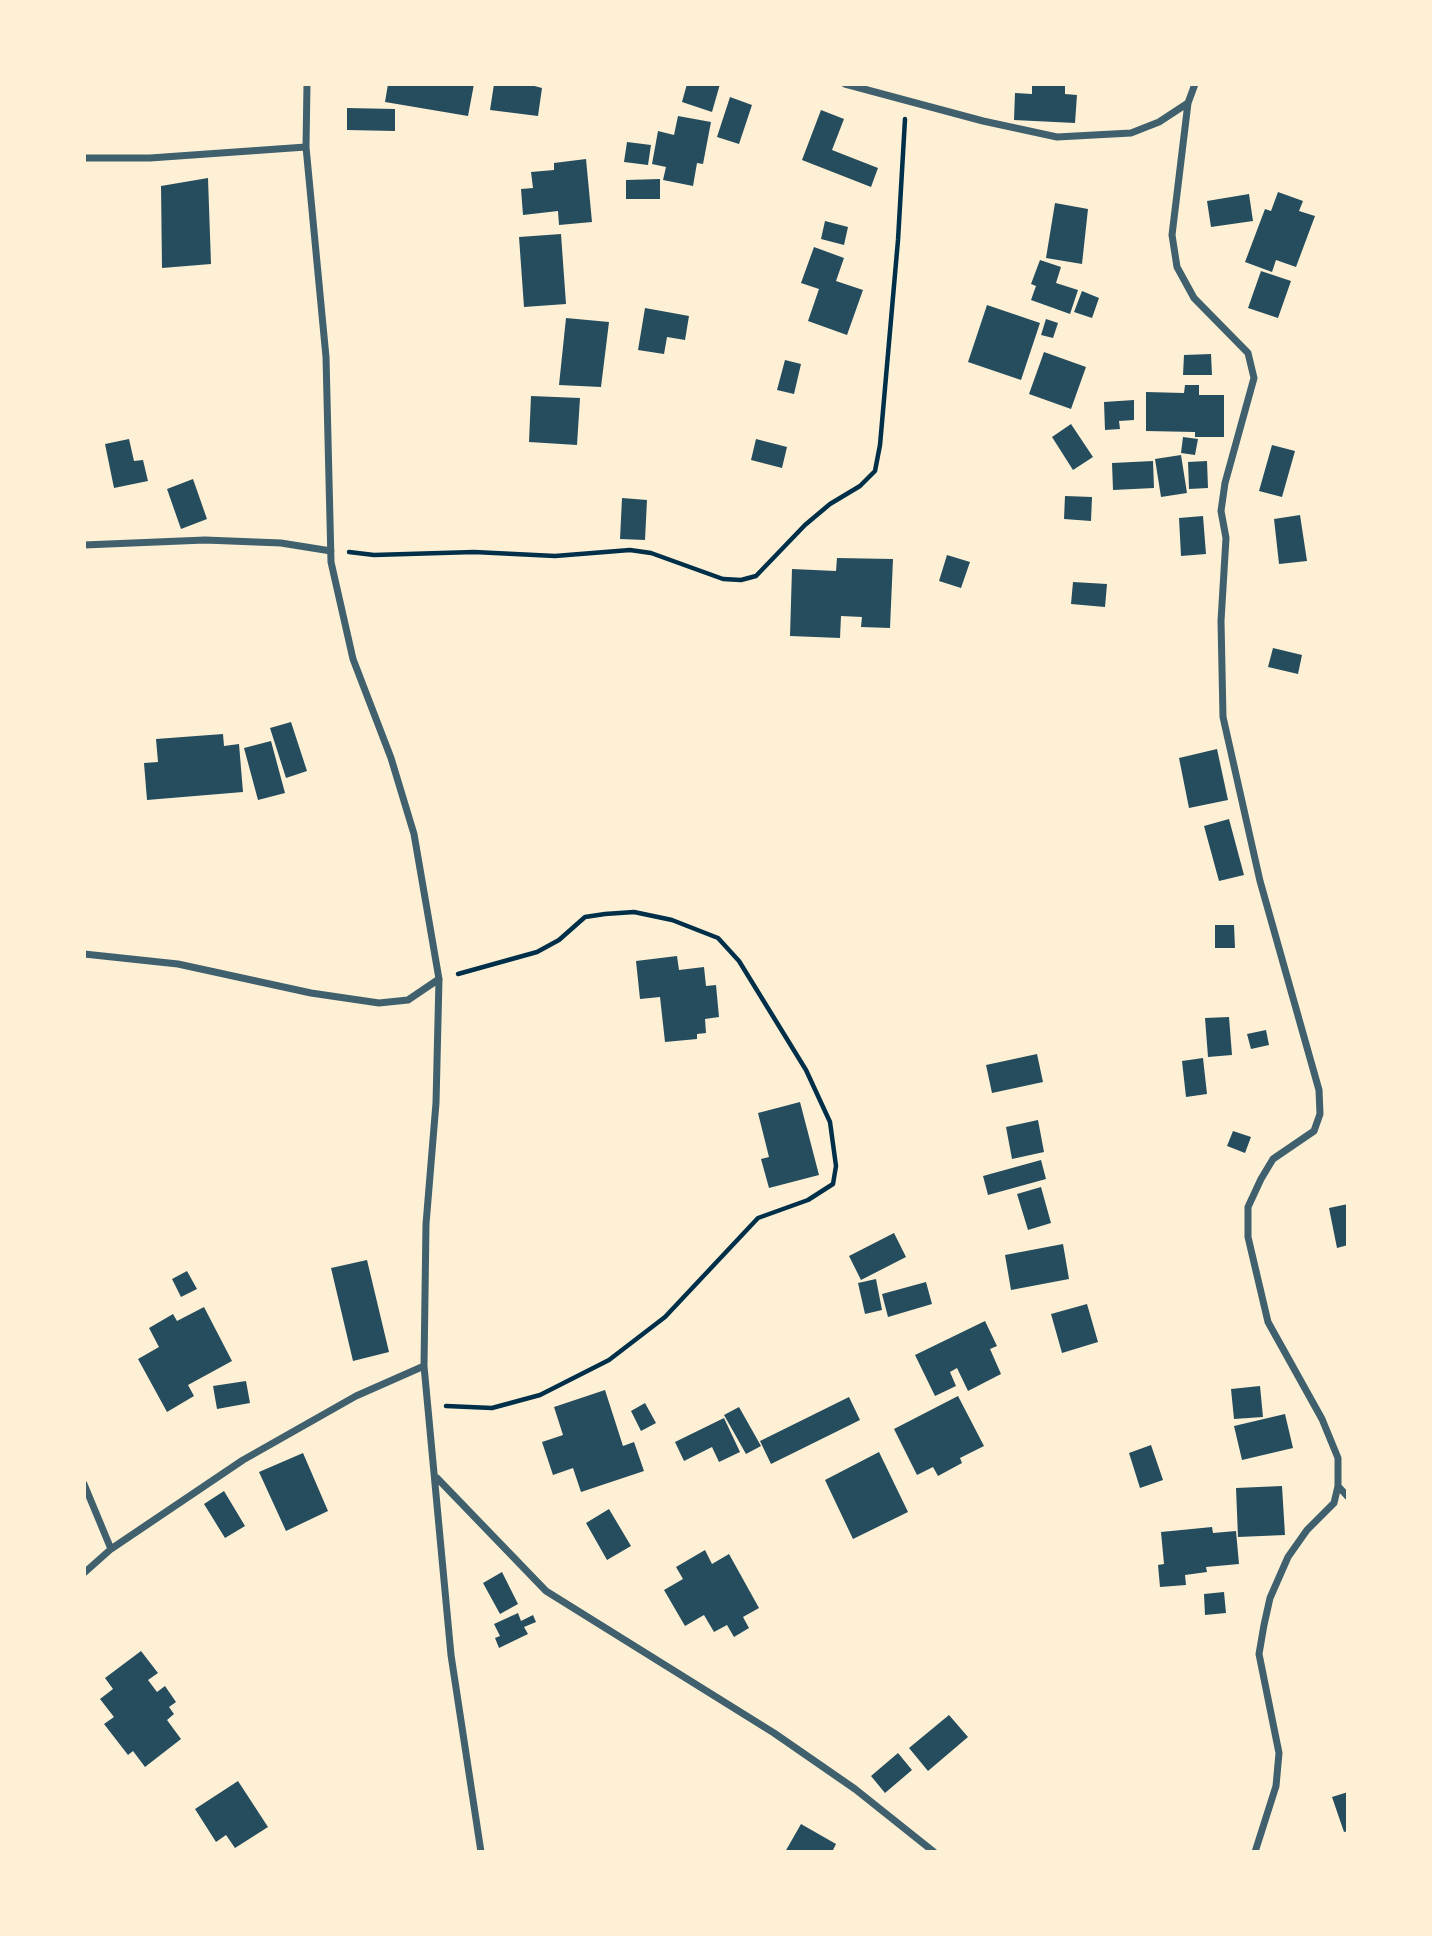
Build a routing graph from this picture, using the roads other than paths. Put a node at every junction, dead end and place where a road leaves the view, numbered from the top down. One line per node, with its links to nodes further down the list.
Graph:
1 (307, 84): 5 (street)
2 (845, 84): 4 (street)
3 (1195, 84): 4 (street)
4 (1188, 103): 14 (street)
5 (306, 148): 6 (street); 8 (street)
6 (84, 158)
7 (84, 545): 8 (street)
8 (331, 551): 10 (street)
9 (84, 954): 10 (street)
10 (439, 979): 11 (street)
11 (424, 1366): 12 (street); 16 (street)
12 (436, 1477): 18 (street); 19 (street)
13 (84, 1484): 16 (street)
14 (1338, 1486): 15 (street); 20 (street)
15 (1348, 1497)
16 (111, 1549): 17 (street)
17 (84, 1573)
18 (481, 1852)
19 (934, 1852)
20 (1255, 1852)

